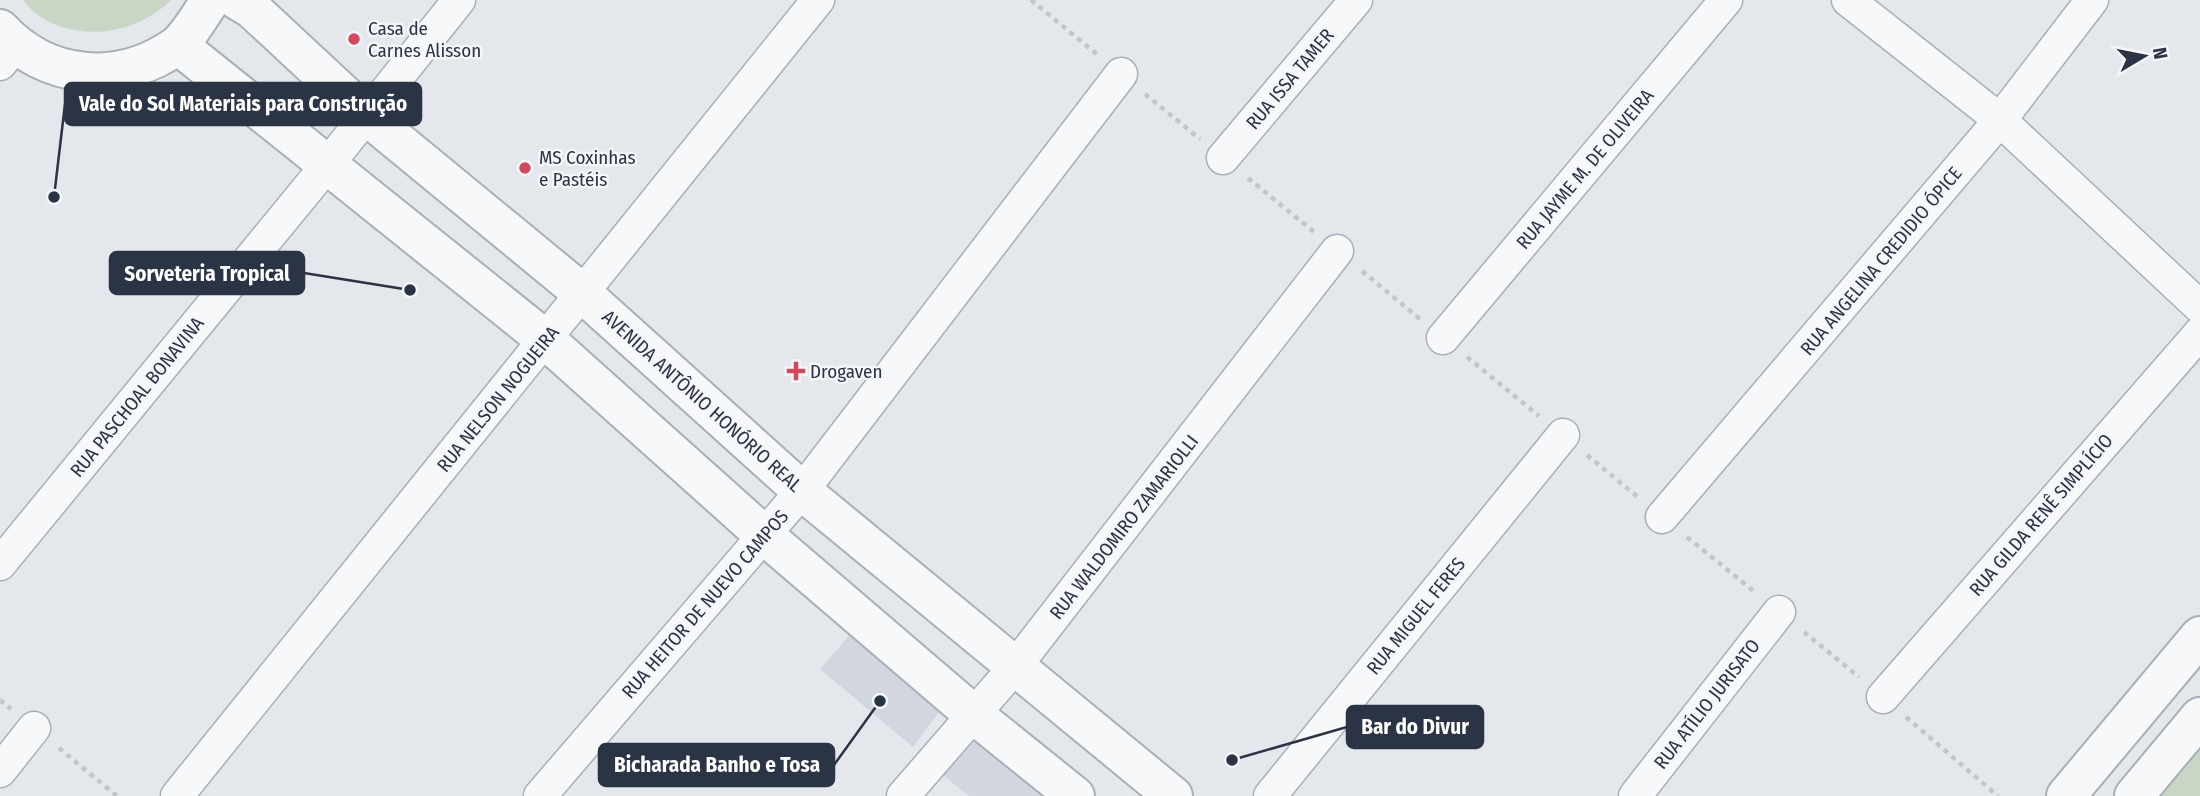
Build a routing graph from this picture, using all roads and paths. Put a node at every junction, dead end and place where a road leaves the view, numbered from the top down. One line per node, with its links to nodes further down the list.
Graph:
1 (211, 0): 10 (street)
2 (237, 0): 13 (street, AVENIDA ANTÔNIO HONÓRIO REAL)
3 (459, 0): 13 (street, RUA PASCHOAL BONAVINA)
4 (818, 0): 18 (street, RUA NELSON NOGUEIRA)
5 (1031, 0): 12 (path)
6 (1356, 0): 15 (street, RUA ISSA TAMER)
7 (1726, 0): 21 (street, RUA JAYME M. DE OLIVEIRA)
8 (1848, 0): 14 (street)
9 (2092, 0): 14 (street, RUA ANGELINA CREDIDIO ÓPICE)
10 (177, 45): 11 (street); 16 (street)
11 (5, 46)
12 (1121, 74): 15 (path); 24 (street, RUA HEITOR DE NUEVO CAMPOS)
13 (367, 116): 16 (street, RUA PASCHOAL BONAVINA); 18 (street, AVENIDA ANTÔNIO HONÓRIO REAL)
14 (2000, 120): 19 (street); 25 (street, RUA ANGELINA CREDIDIO ÓPICE)
15 (1223, 158): 17 (path)
16 (328, 164): 22 (street); 27 (street, RUA PASCHOAL BONAVINA)
17 (1338, 251): 21 (path); 30 (street, RUA WALDOMIRO ZAMARIOLLI)
18 (581, 292): 22 (street, RUA NELSON NOGUEIRA); 24 (street, AVENIDA ANTÔNIO HONÓRIO REAL)
19 (2200, 307)
20 (2200, 333): 31 (street, RUA GILDA RENÊ SIMPLÍCIO)
21 (1443, 338): 23 (path)
22 (546, 340): 26 (street); 36 (street, RUA NELSON NOGUEIRA)
23 (1563, 435): 25 (path); 41 (street, RUA MIGUEL FERES)
24 (802, 491): 26 (street, RUA HEITOR DE NUEVO CAMPOS); 30 (street, AVENIDA ANTÔNIO HONÓRIO REAL)
25 (1662, 517): 28 (path)
26 (764, 535): 32 (street); 37 (street, RUA HEITOR DE NUEVO CAMPOS)
27 (0, 564)
28 (1779, 612): 31 (path); 42 (street, RUA ATÍLIO JURISATO)
29 (2200, 636): 44 (street)
30 (1014, 668): 32 (street, RUA WALDOMIRO ZAMARIOLLI); 40 (street, AVENIDA ANTÔNIO HONÓRIO REAL)
31 (1882, 697): 43 (path)
32 (973, 714): 38 (street, RUA WALDOMIRO ZAMARIOLLI); 39 (street)
33 (2200, 717): 45 (street)
34 (34, 728): 35 (street)
35 (0, 771)
36 (177, 796)
37 (540, 796)
38 (903, 796)
39 (1075, 796)
40 (1173, 796)
41 (1270, 796)
42 (1635, 796)
43 (1998, 796)
44 (2066, 796)
45 (2134, 796)

